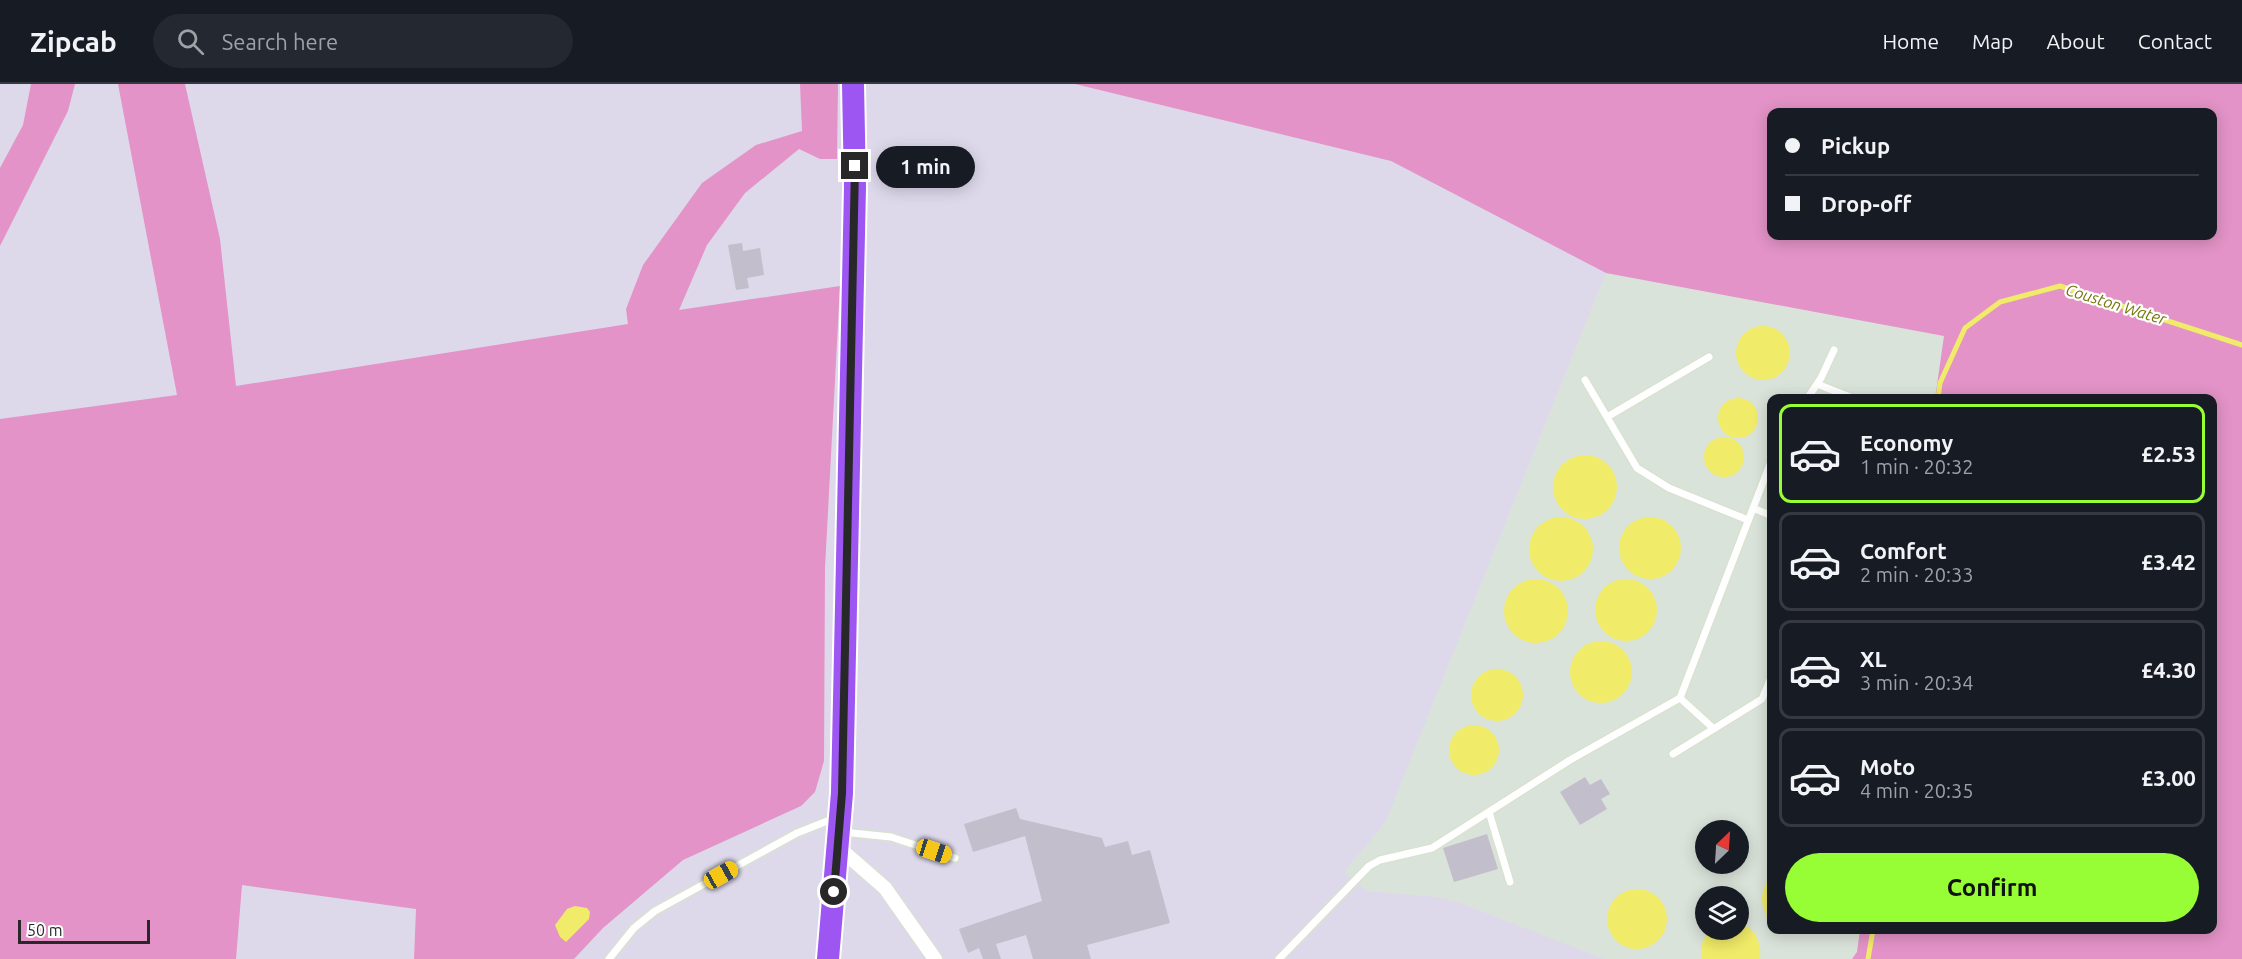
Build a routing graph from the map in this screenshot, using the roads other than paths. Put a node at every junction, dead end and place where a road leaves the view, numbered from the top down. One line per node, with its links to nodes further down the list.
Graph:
1 (853, 84): 18 (main road)
2 (1834, 350): 5 (lane)
3 (1709, 357): 8 (lane)
4 (1585, 380): 8 (lane)
5 (1817, 384): 6 (lane); 7 (lane)
6 (1810, 394)
7 (1842, 394)
8 (1607, 417): 12 (lane)
9 (1767, 472): 10 (lane)
10 (1753, 508): 11 (lane); 12 (lane)
11 (1767, 514)
12 (1748, 520): 14 (lane)
13 (1767, 687): 15 (lane)
14 (1680, 698): 15 (lane); 17 (lane)
15 (1714, 729): 16 (lane)
16 (1673, 754)
17 (1489, 812): 20 (lane); 24 (lane)
18 (839, 832): 19 (lane); 21 (lane); 22 (main road); 23 (street)
19 (955, 858)
20 (1510, 882)
21 (609, 959)
22 (828, 959)
23 (935, 959)
24 (1279, 959)

